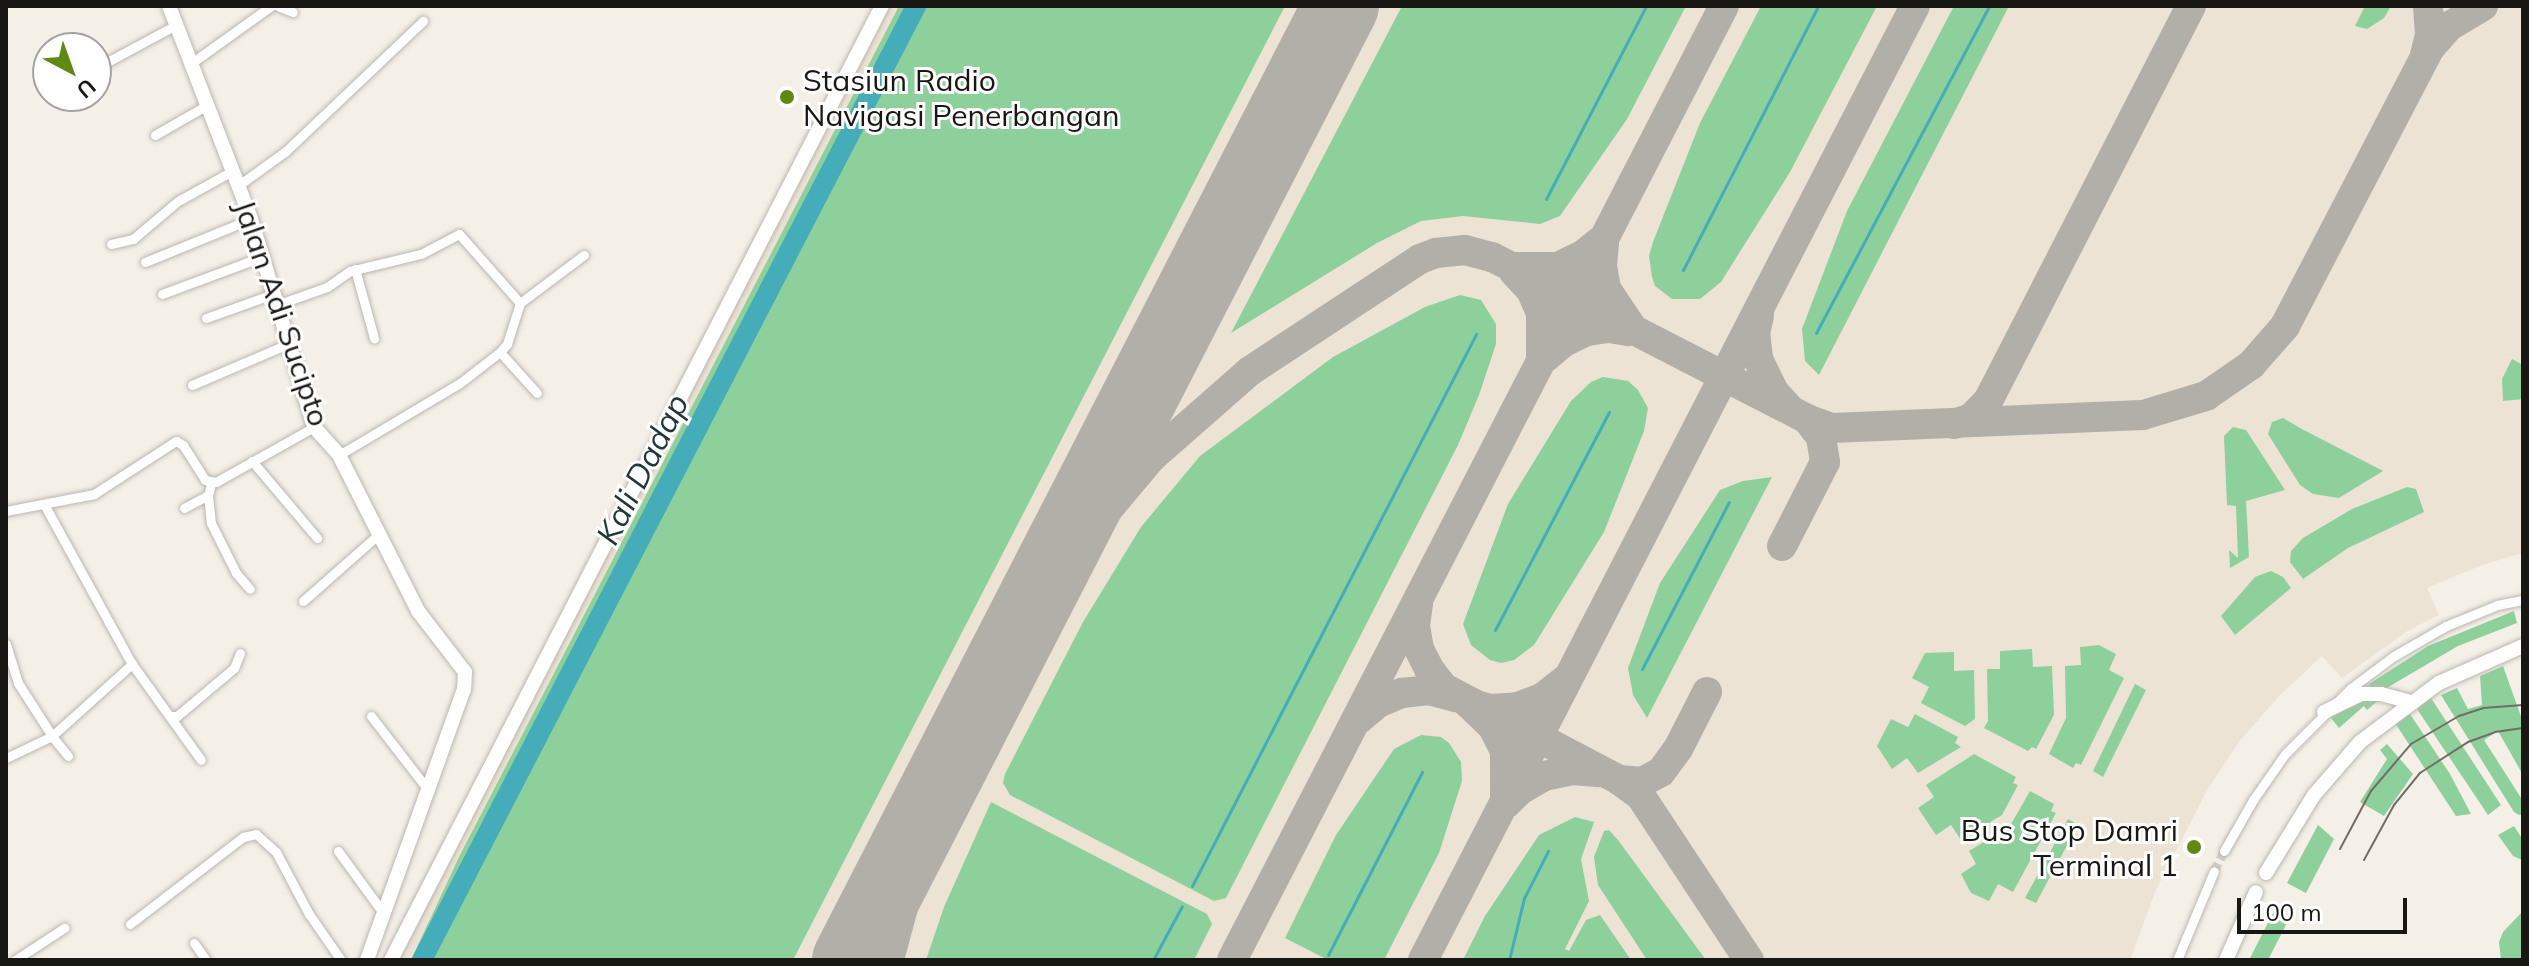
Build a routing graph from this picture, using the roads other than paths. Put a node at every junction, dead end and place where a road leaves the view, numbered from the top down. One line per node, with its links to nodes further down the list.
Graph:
1 (169, 6): 7 (street, Jalan Adi Sucipto)
2 (271, 6): 9 (street)
3 (278, 6): 5 (street)
4 (882, 6): 67 (street)
5 (293, 12)
6 (423, 21): 12 (street)
7 (176, 25): 8 (street); 9 (street, Jalan Adi Sucipto)
8 (112, 59)
9 (193, 62): 10 (street, Jalan Adi Sucipto)
10 (209, 104): 11 (street); 12 (street, Jalan Adi Sucipto)
11 (155, 135)
12 (236, 178): 13 (street, Jalan Adi Sucipto); 14 (street)
13 (251, 219): 16 (street, Jalan Adi Sucipto); 17 (street)
14 (111, 244)
15 (584, 255): 21 (street)
16 (264, 256): 19 (street); 20 (street, Jalan Adi Sucipto)
17 (145, 262)
18 (355, 269): 20 (street); 21 (street); 23 (street)
19 (162, 294)
20 (278, 298): 22 (street); 24 (street, Jalan Adi Sucipto)
21 (520, 303): 25 (street)
22 (206, 318)
23 (374, 338)
24 (290, 343): 26 (street); 28 (street, Jalan Adi Sucipto)
25 (500, 352): 27 (street); 29 (street)
26 (192, 385)
27 (537, 393)
28 (314, 427): 29 (street, Jalan Adi Sucipto); 30 (street)
29 (339, 455): 36 (street, Jalan Adi Sucipto)
30 (252, 461): 31 (street); 37 (street)
31 (211, 484): 32 (street); 33 (street)
32 (208, 495): 34 (street); 38 (street)
33 (45, 506): 35 (street); 44 (street)
34 (184, 508)
35 (6, 511)
36 (380, 533): 40 (street); 53 (street, Jalan Adi Sucipto)
37 (317, 538)
38 (250, 589)
39 (2523, 600): 46 (street)
40 (303, 601)
41 (6, 646): 49 (street)
42 (2523, 646): 45 (street)
43 (240, 653): 47 (street)
44 (132, 664): 47 (street); 49 (street)
45 (2410, 702): 46 (street); 57 (street)
46 (2324, 712): 55 (street)
47 (170, 716): 52 (street)
48 (371, 716): 53 (street)
49 (52, 736): 50 (street); 51 (street)
50 (68, 756)
51 (6, 758)
52 (201, 760)
53 (429, 791): 59 (street)
54 (338, 851): 59 (street)
55 (2224, 851)
56 (2214, 871): 68 (street)
57 (2266, 873)
58 (2256, 892): 69 (street)
59 (384, 914): 66 (street)
60 (130, 924): 65 (street)
61 (64, 928): 63 (street)
62 (194, 943): 64 (street)
63 (15, 960)
64 (206, 960)
65 (341, 960)
66 (367, 960)
67 (391, 960)
68 (2177, 960)
69 (2226, 960)

